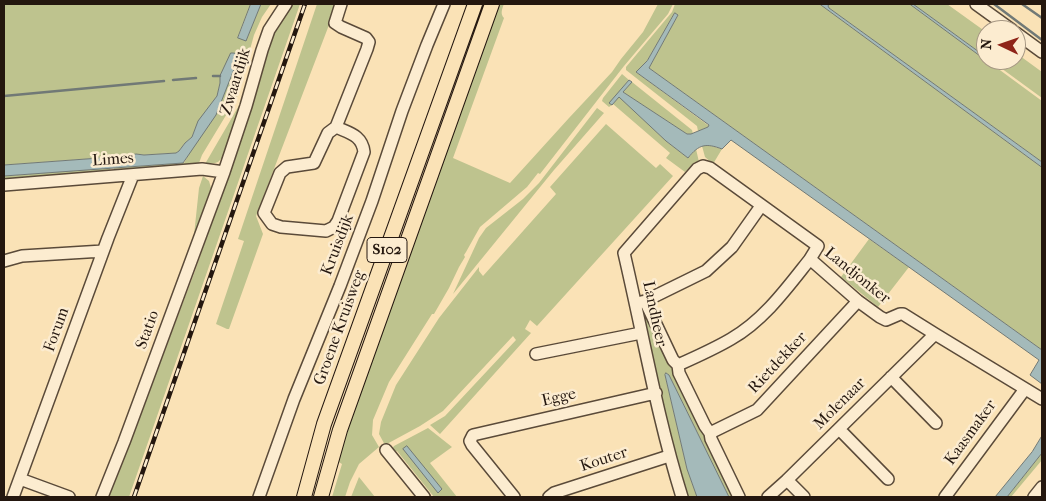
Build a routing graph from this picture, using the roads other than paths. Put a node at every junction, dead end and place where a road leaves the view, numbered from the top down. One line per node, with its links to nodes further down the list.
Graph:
1 (286, 4): 12 (street, Zwaardijk)
2 (341, 4): 10 (street)
3 (444, 4): 41 (street, Kruisdijk)
4 (475, 4): 42 (main road, Groene Kruisweg / S102)
5 (492, 4): 43 (main road, Groene Kruisweg / S102)
6 (976, 4): 7 (street)
7 (998, 20)
8 (1026, 40): 9 (street)
9 (1042, 52)
10 (336, 127): 10 (street)
11 (703, 166): 15 (street, Landjonker); 20 (street, Landheer)
12 (224, 172): 13 (street, Limes); 40 (street, Statio)
13 (132, 175): 14 (street, Limes); 16 (street, Forum)
14 (4, 185)
15 (761, 206): 17 (street, Landjonker); 20 (street)
16 (103, 251): 18 (street); 35 (street, Forum)
17 (810, 259): 19 (street, Landjonker); 24 (street)
18 (4, 260)
19 (858, 301): 22 (street, Landjonker); 31 (street, Rietdekker)
20 (640, 302): 21 (street, Landheer); 24 (street, Landheer)
21 (641, 333): 23 (street); 27 (street, Landheer)
22 (935, 334): 25 (street, Molenaar); 26 (street, Landjonker)
23 (536, 354)
24 (678, 366): 31 (street, Landheer)
25 (891, 377): 29 (street); 30 (street, Molenaar)
26 (1025, 389): 28 (street, Landjonker); 51 (street, Kaasmaker)
27 (656, 393): 33 (street, Landheer); 45 (street, Egge)
28 (1042, 399)
29 (936, 422)
30 (839, 429): 34 (street); 36 (street, Molenaar)
31 (710, 433): 48 (street, Landheer)
32 (386, 450): 44 (street)
33 (670, 456): 46 (street, Kouter); 47 (street, Landheer)
34 (888, 478)
35 (20, 479): 38 (street, Forum); 39 (street)
36 (787, 480): 49 (street, Molenaar); 50 (street)
37 (1042, 487): 52 (street)
38 (13, 497)
39 (69, 497)
40 (102, 497)
41 (259, 497)
42 (304, 497)
43 (321, 497)
44 (424, 497)
45 (514, 497)
46 (549, 497)
47 (682, 497)
48 (739, 497)
49 (768, 497)
50 (804, 497)
51 (944, 497)
52 (1034, 497)

